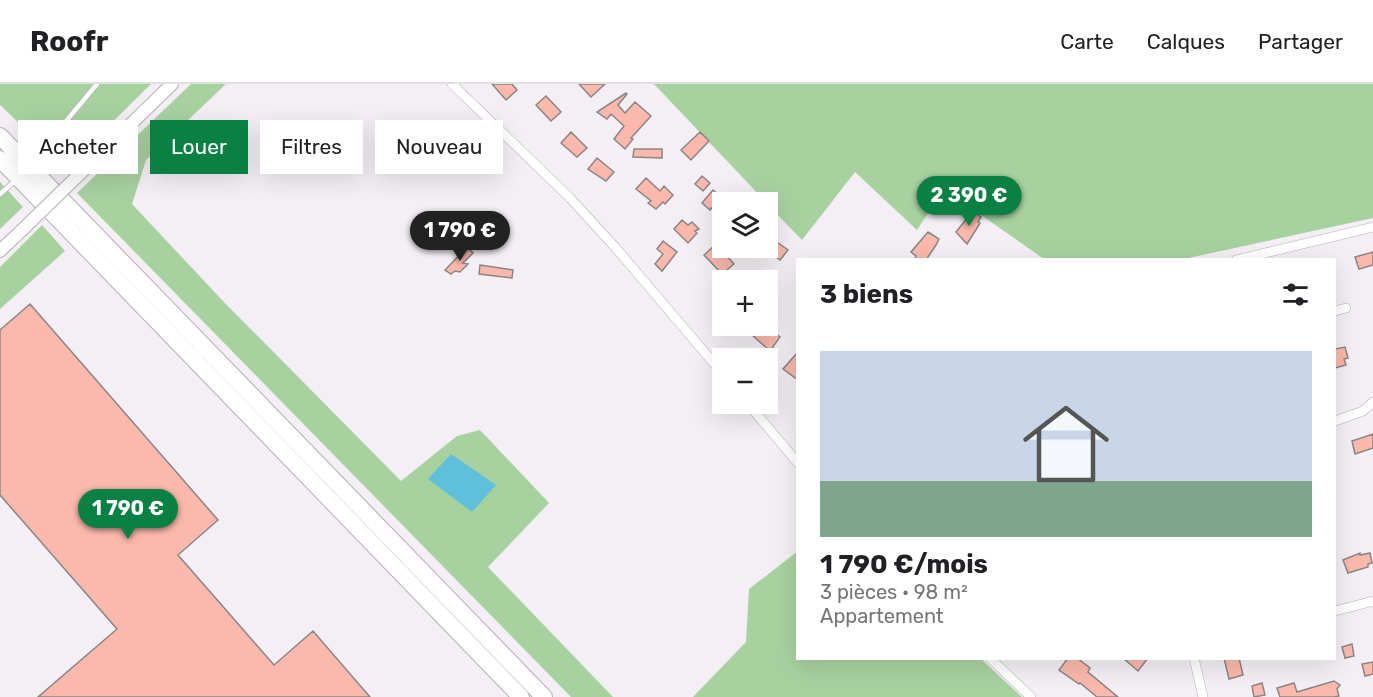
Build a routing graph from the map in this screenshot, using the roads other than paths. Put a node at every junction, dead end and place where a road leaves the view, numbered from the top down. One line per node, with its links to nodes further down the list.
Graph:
1 (97, 84): 4 (lane)
2 (172, 84): 14 (street, bridge)
3 (452, 84): 18 (street)
4 (67, 120)
5 (0, 136): 7 (highway)
6 (0, 159): 8 (highway)
7 (18, 164)
8 (18, 169)
9 (21, 174): 12 (lane)
10 (25, 174): 27 (highway)
11 (25, 174): 28 (highway)
12 (0, 194)
13 (1373, 227): 15 (street)
14 (0, 251)
15 (1244, 258)
16 (1346, 308): 17 (street)
17 (1336, 311)
18 (712, 361)
19 (1373, 402): 21 (street)
20 (757, 414): 22 (street)
21 (1336, 421)
22 (796, 460)
23 (1373, 602): 24 (street)
24 (1336, 611)
25 (992, 660): 29 (street)
26 (1194, 660): 30 (street)
27 (521, 697)
28 (544, 697)
29 (1031, 697)
30 (1203, 697)

